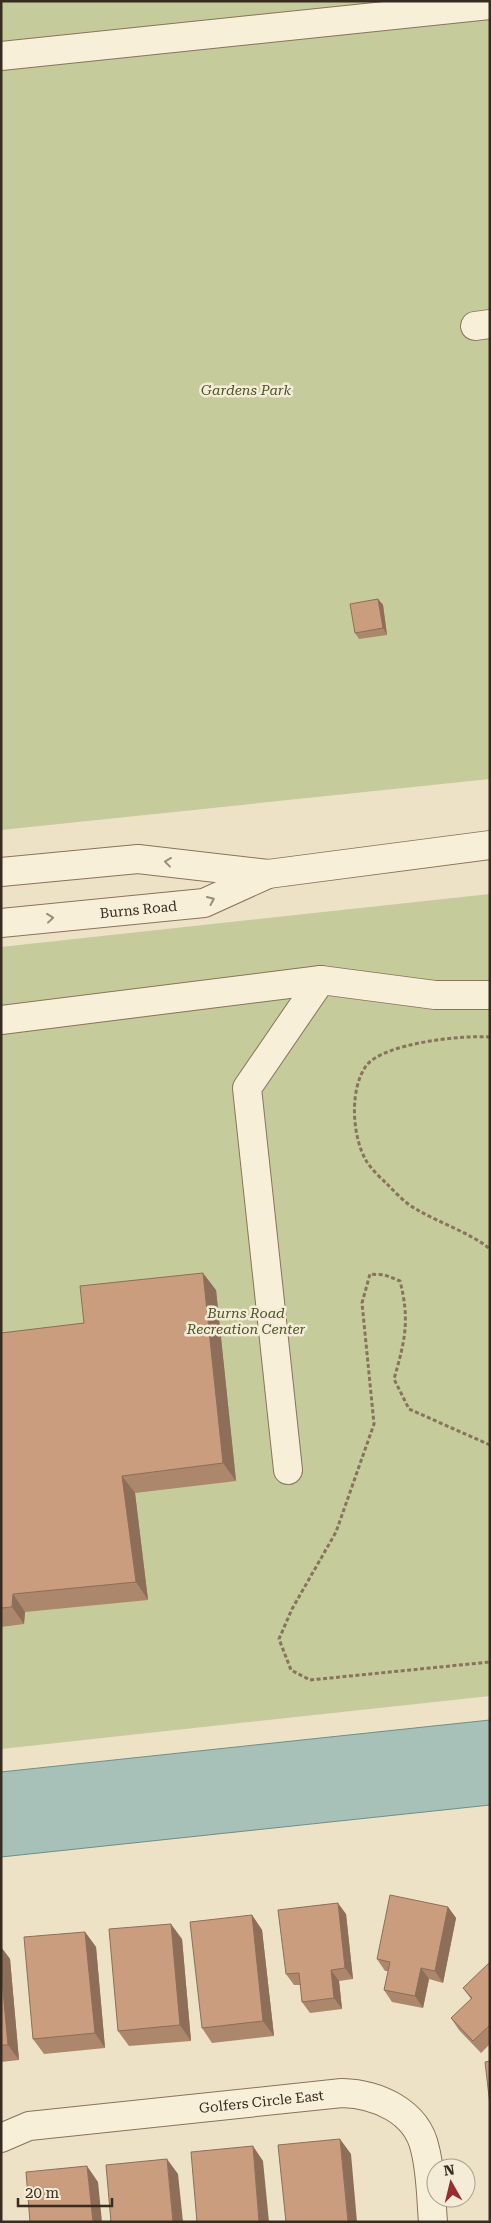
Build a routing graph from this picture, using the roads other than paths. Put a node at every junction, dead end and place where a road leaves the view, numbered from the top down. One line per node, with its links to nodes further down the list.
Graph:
1 (490, 5): 2 (street)
2 (1, 56)
3 (490, 845): 5 (street, Burns Road)
4 (1, 872): 5 (street, Burns Road, one-way to 4)
5 (268, 874): 6 (street, Burns Road, one-way to 5)
6 (1, 923)
7 (321, 980): 8 (street); 9 (street); 10 (street)
8 (490, 995)
9 (1, 1020)
10 (288, 1470)
11 (1, 2138): 12 (street, Golfers Circle East)
12 (434, 2222)

